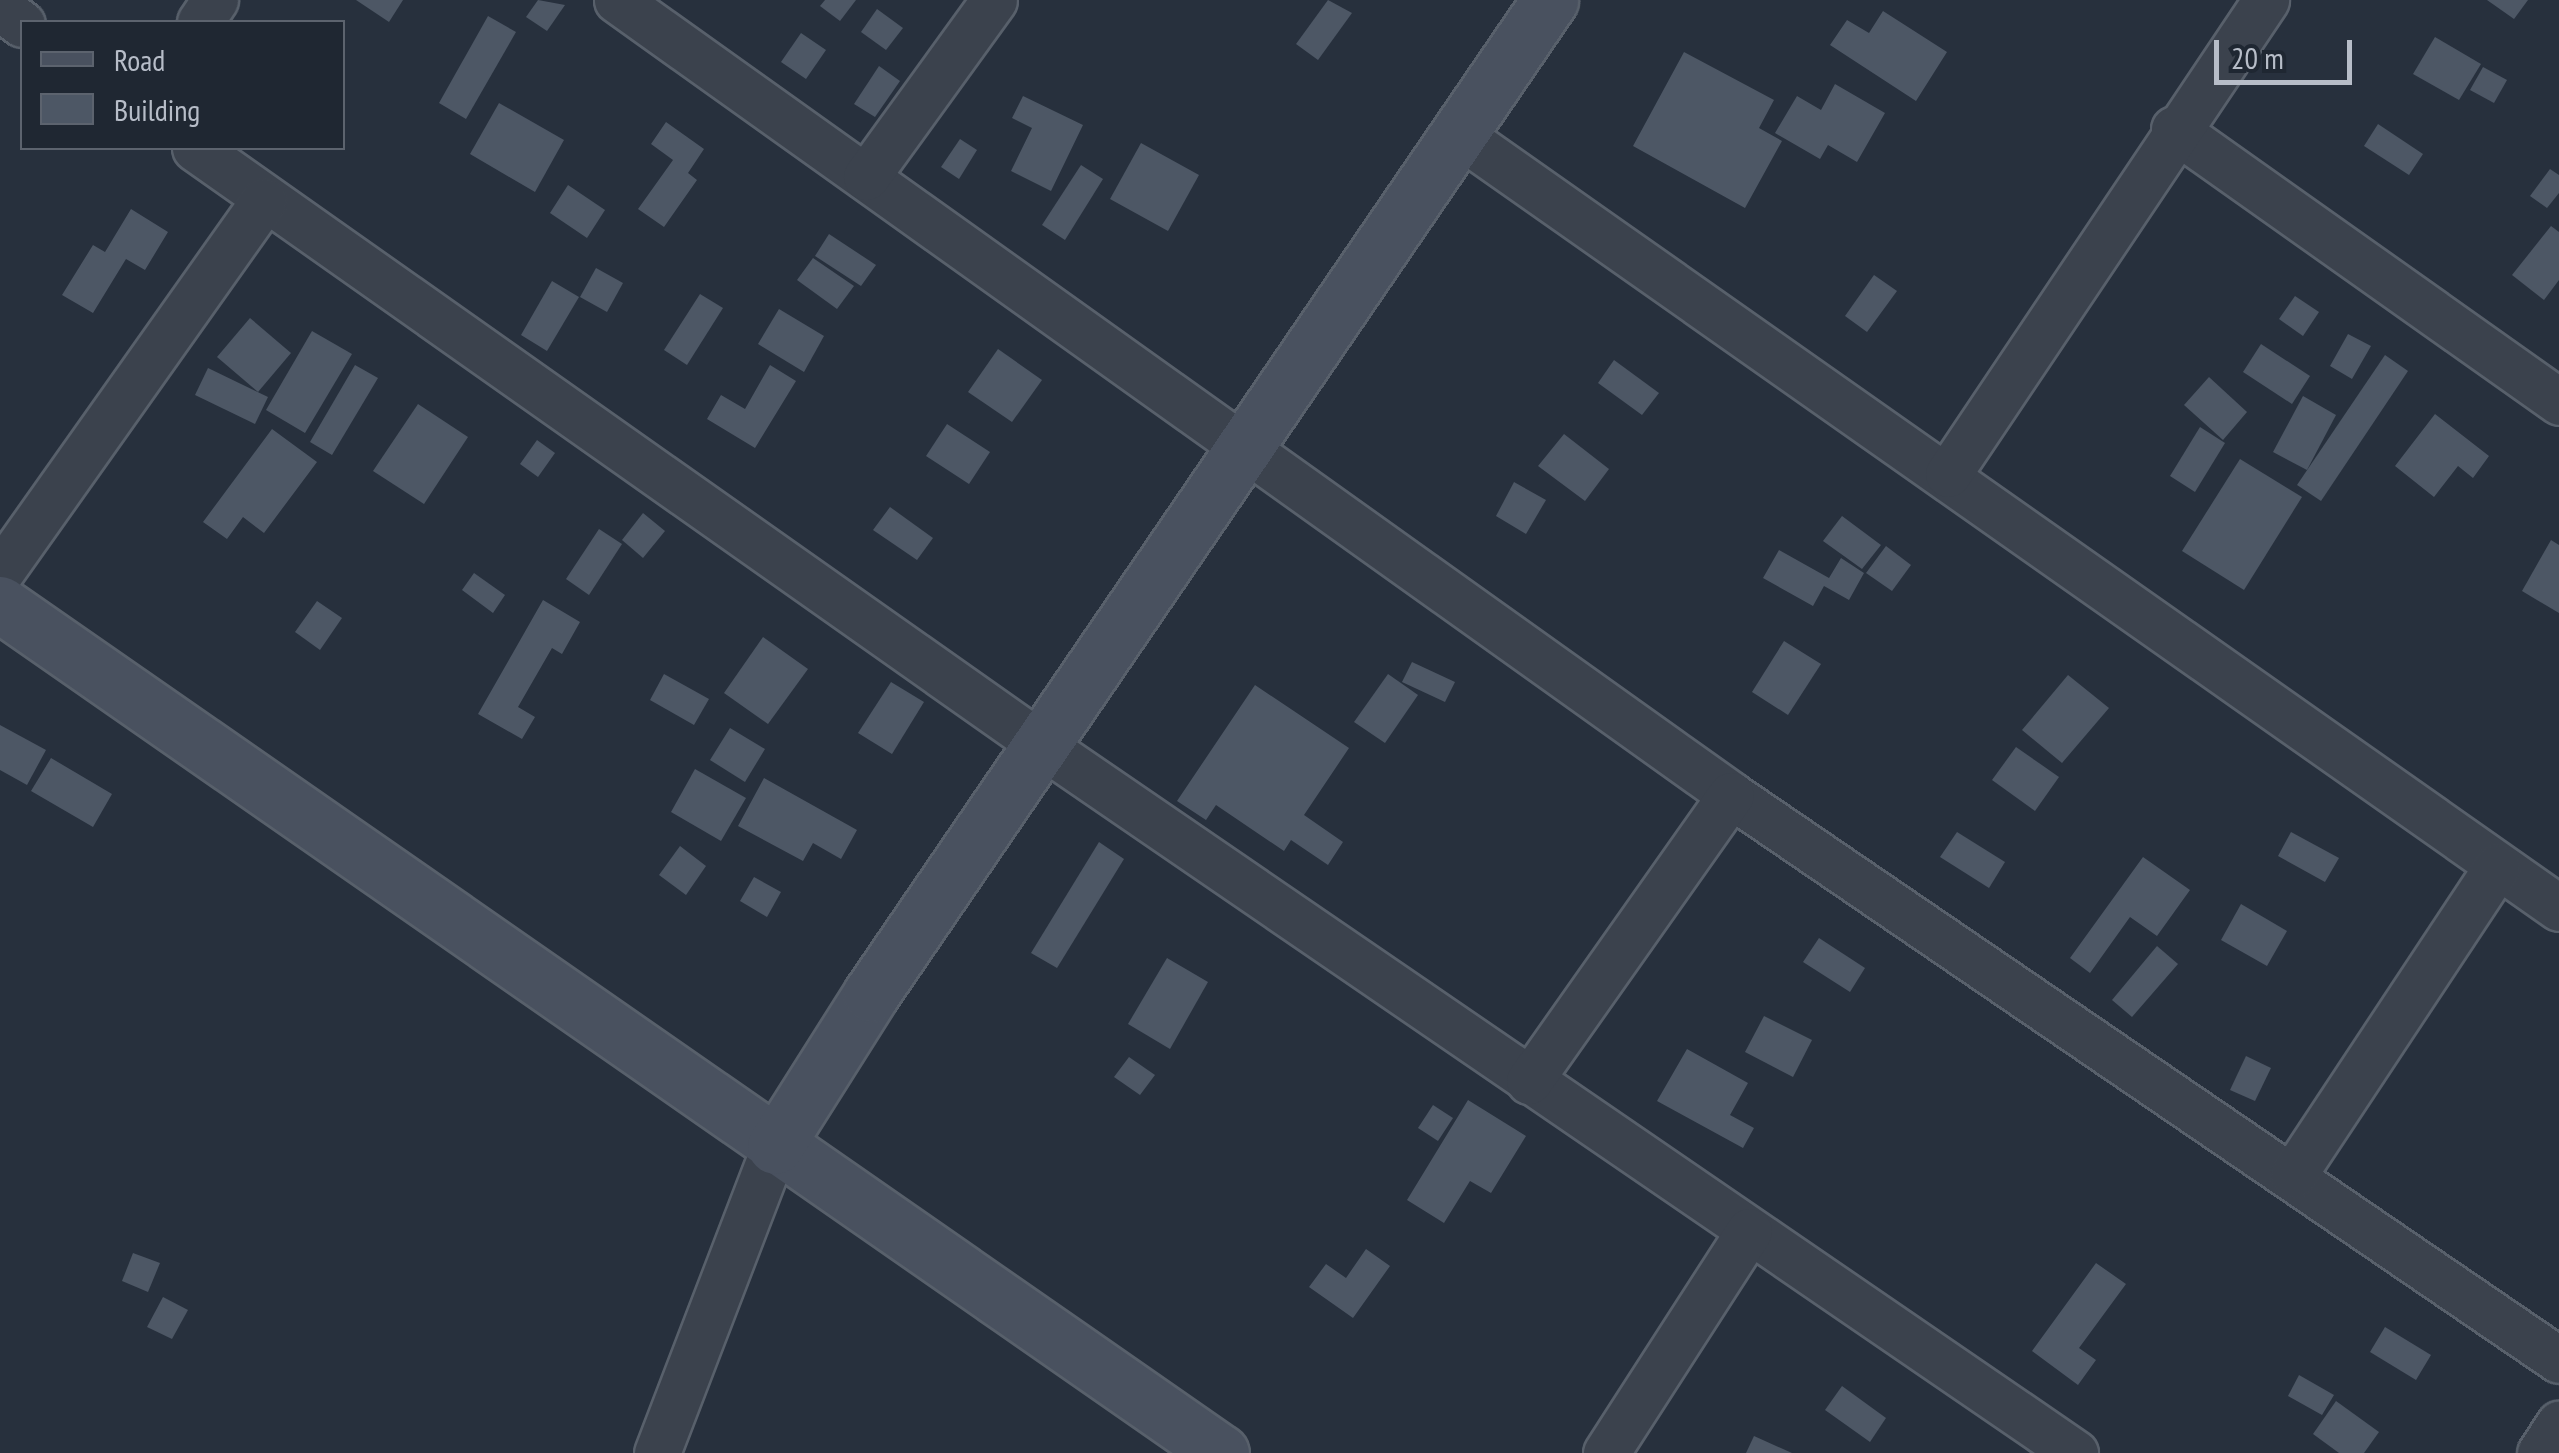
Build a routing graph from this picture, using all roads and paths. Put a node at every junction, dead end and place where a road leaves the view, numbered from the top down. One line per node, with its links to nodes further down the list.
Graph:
1 (617, 0): 8 (street)
2 (994, 0): 8 (street)
3 (1550, 0): 6 (street)
4 (2266, 0): 5 (street)
5 (2174, 129): 10 (street); 12 (street)
6 (1461, 136): 11 (street); 12 (street)
7 (198, 150): 9 (street)
8 (866, 177): 11 (street)
9 (263, 202): 13 (street); 15 (street)
10 (2559, 402)
11 (1248, 450): 15 (street); 16 (street)
12 (1948, 474): 17 (street)
13 (0, 573)
14 (0, 604): 20 (street)
15 (1044, 746): 19 (street); 20 (street)
16 (1731, 795): 19 (street); 21 (street)
17 (2497, 867): 18 (street); 21 (street)
18 (2559, 908)
19 (1529, 1081): 22 (street)
20 (775, 1146): 25 (street); 26 (street)
21 (2293, 1175): 23 (street)
22 (1749, 1230): 27 (street); 28 (street)
23 (2559, 1360)
24 (2559, 1424): 29 (street)
25 (656, 1453)
26 (1221, 1453)
27 (1606, 1453)
28 (2075, 1453)
29 (2540, 1453)

